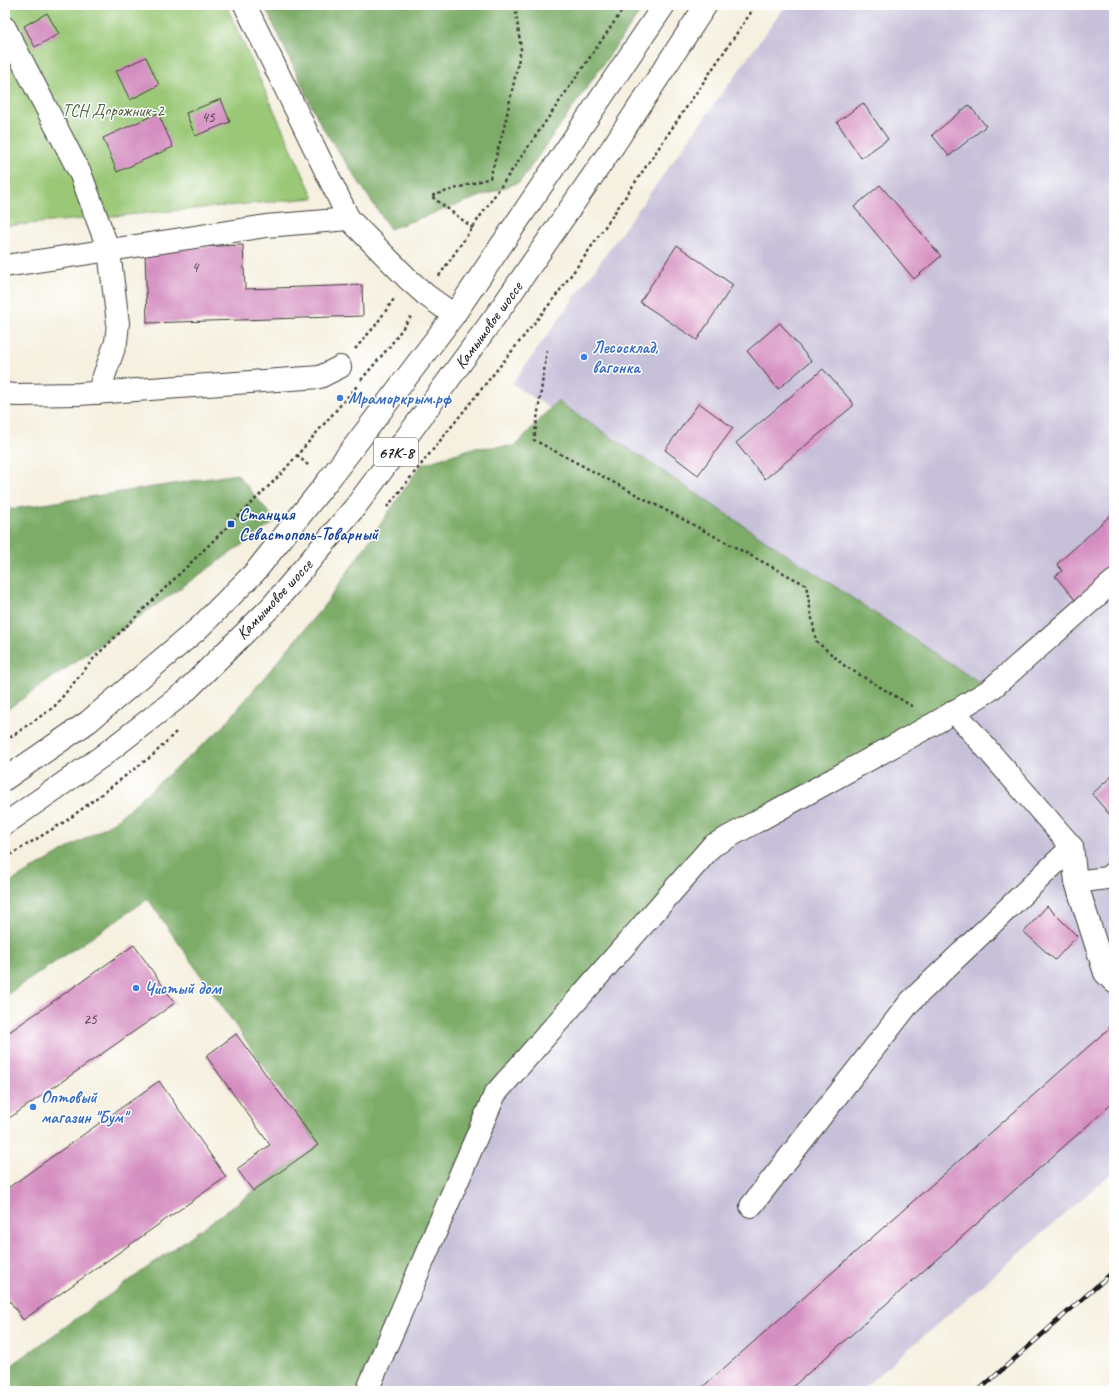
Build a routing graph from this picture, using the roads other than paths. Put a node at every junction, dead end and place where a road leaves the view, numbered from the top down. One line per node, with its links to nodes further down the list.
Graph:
1 (245, 5): 5 (main road)
2 (664, 5): 8 (main road, Камышовое шоссе / 67К-8)
3 (706, 5): 15 (main road, Камышовое шоссе / 67К-8)
4 (5, 28): 6 (main road)
5 (349, 219): 6 (main road); 8 (main road)
6 (109, 251): 7 (main road); 10 (main road)
7 (5, 266)
8 (454, 315): 14 (main road, Камышовое шоссе / 67К-8)
9 (340, 367): 10 (main road)
10 (98, 393): 11 (main road)
11 (5, 394)
12 (1114, 581): 13 (main road)
13 (945, 716): 16 (main road); 21 (main road)
14 (5, 779)
15 (5, 824)
16 (1072, 847): 18 (main road); 20 (main road)
17 (1114, 872): 18 (main road)
18 (1076, 882): 19 (main road)
19 (1114, 982)
20 (752, 1206)
21 (367, 1391)

